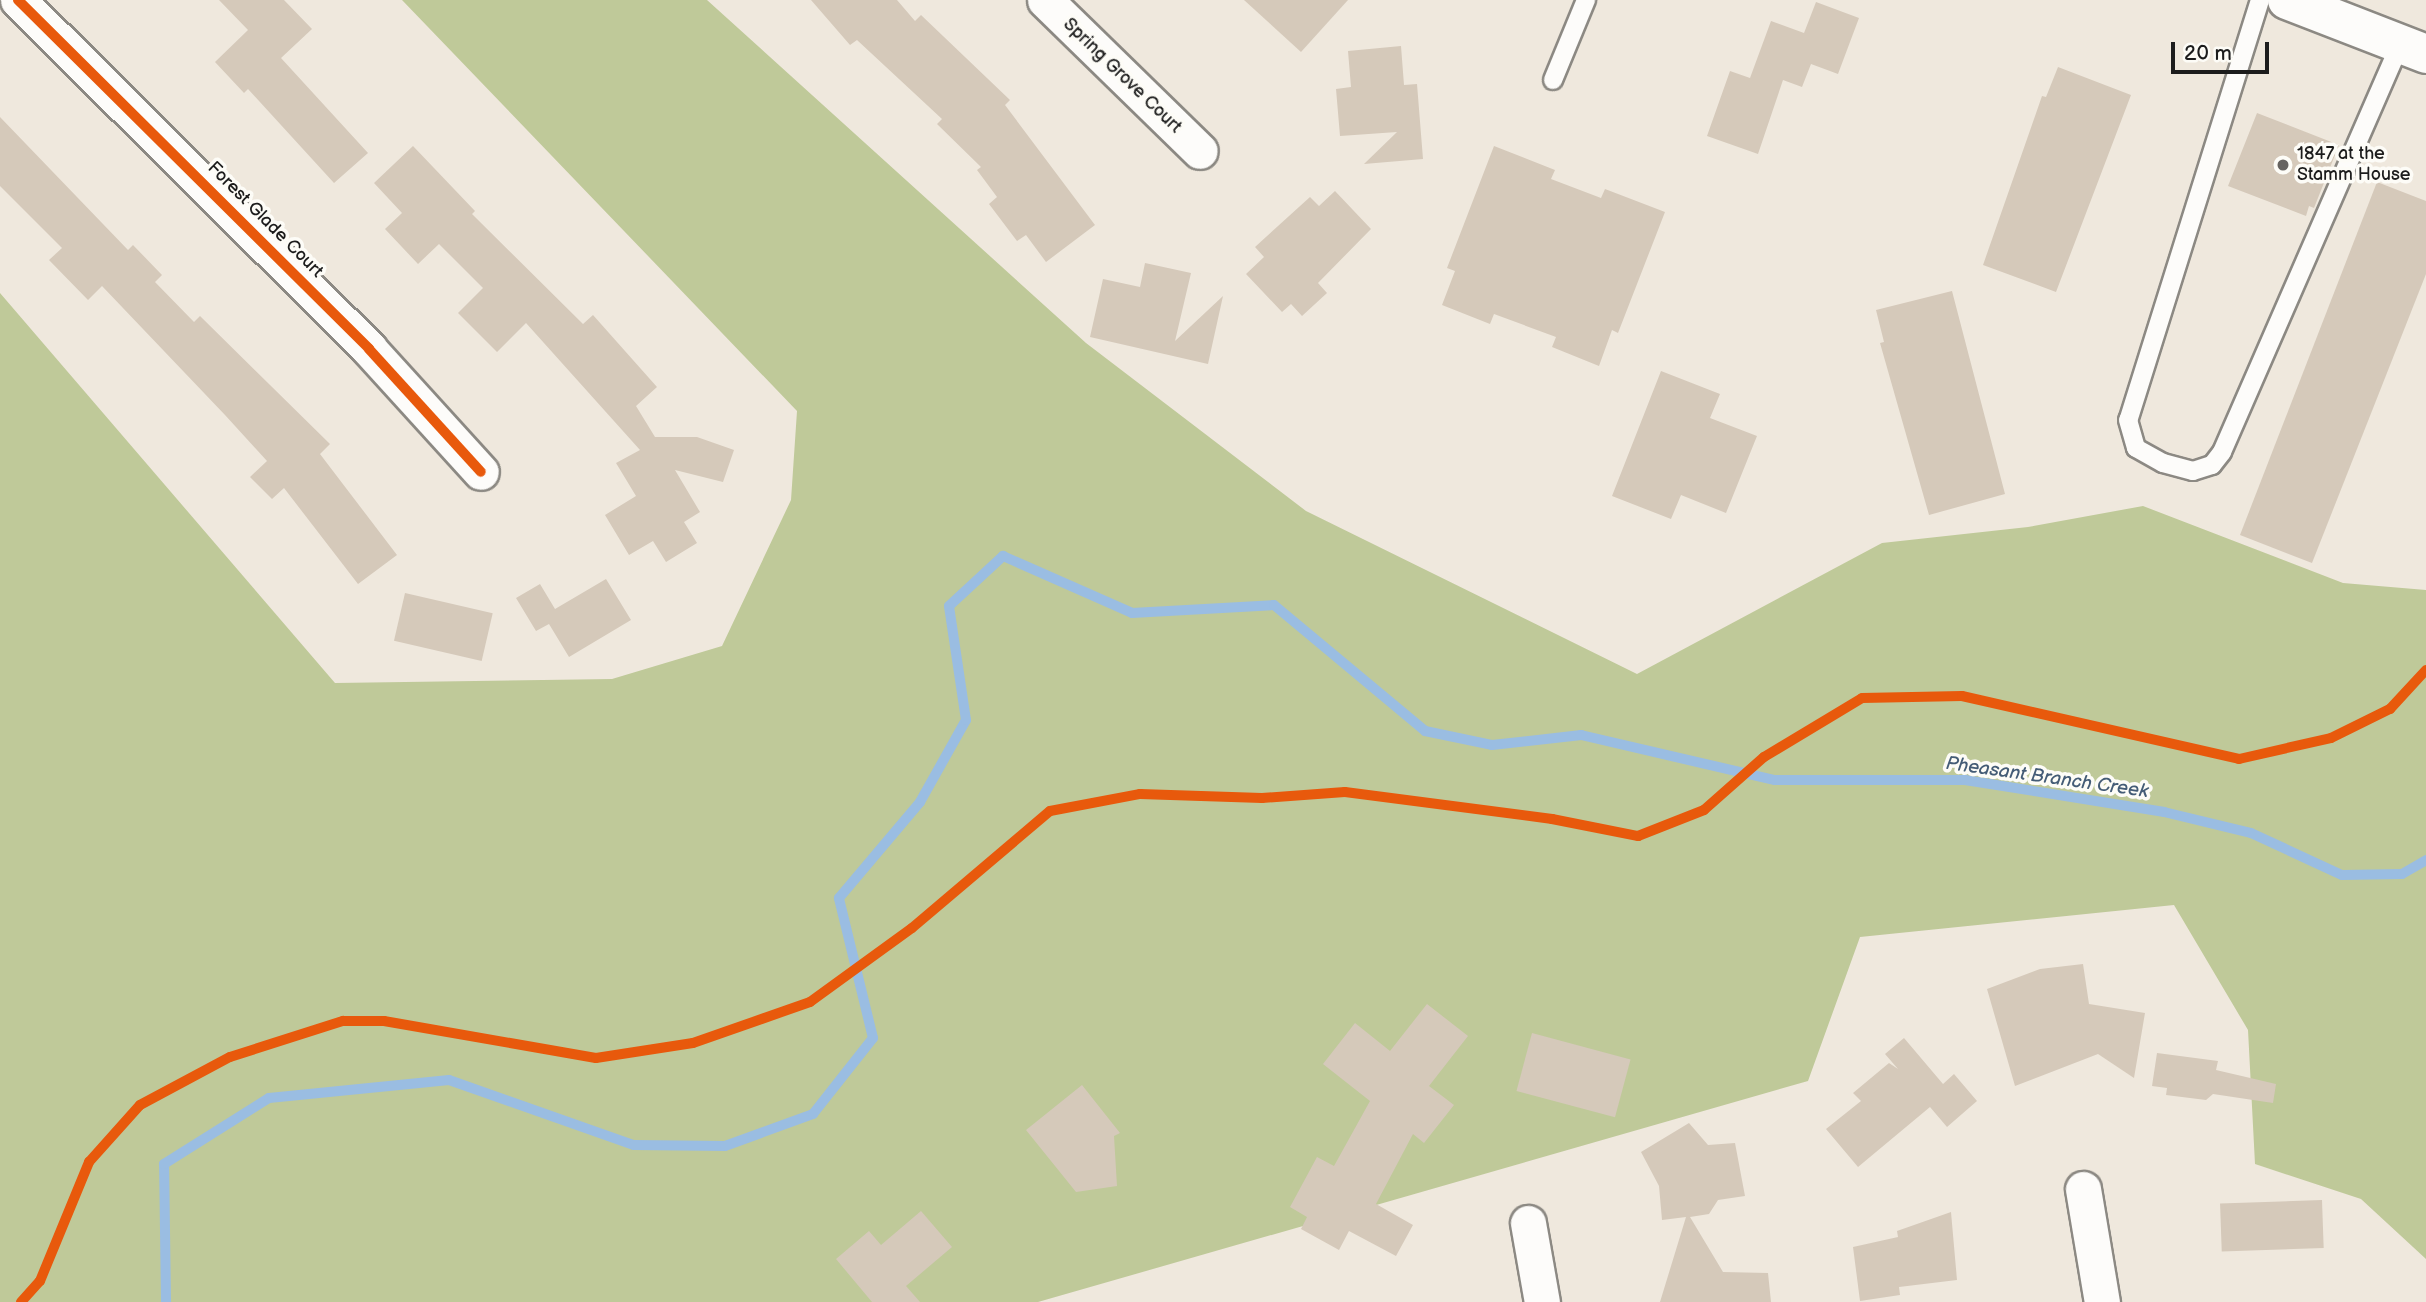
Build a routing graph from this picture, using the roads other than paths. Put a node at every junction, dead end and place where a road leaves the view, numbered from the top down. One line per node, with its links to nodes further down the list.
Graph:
1 (18, 0): 8 (street, Forest Glade Court)
2 (1045, 0): 7 (street, Spring Grove Court)
3 (1586, 0): 6 (lane)
4 (2282, 0): 5 (main road); 5 (lane)
5 (2413, 49)
6 (1553, 80)
7 (1200, 151)
8 (481, 472)
9 (2083, 1189): 12 (street)
10 (1528, 1223): 11 (street)
11 (1542, 1302)
12 (2102, 1302)

